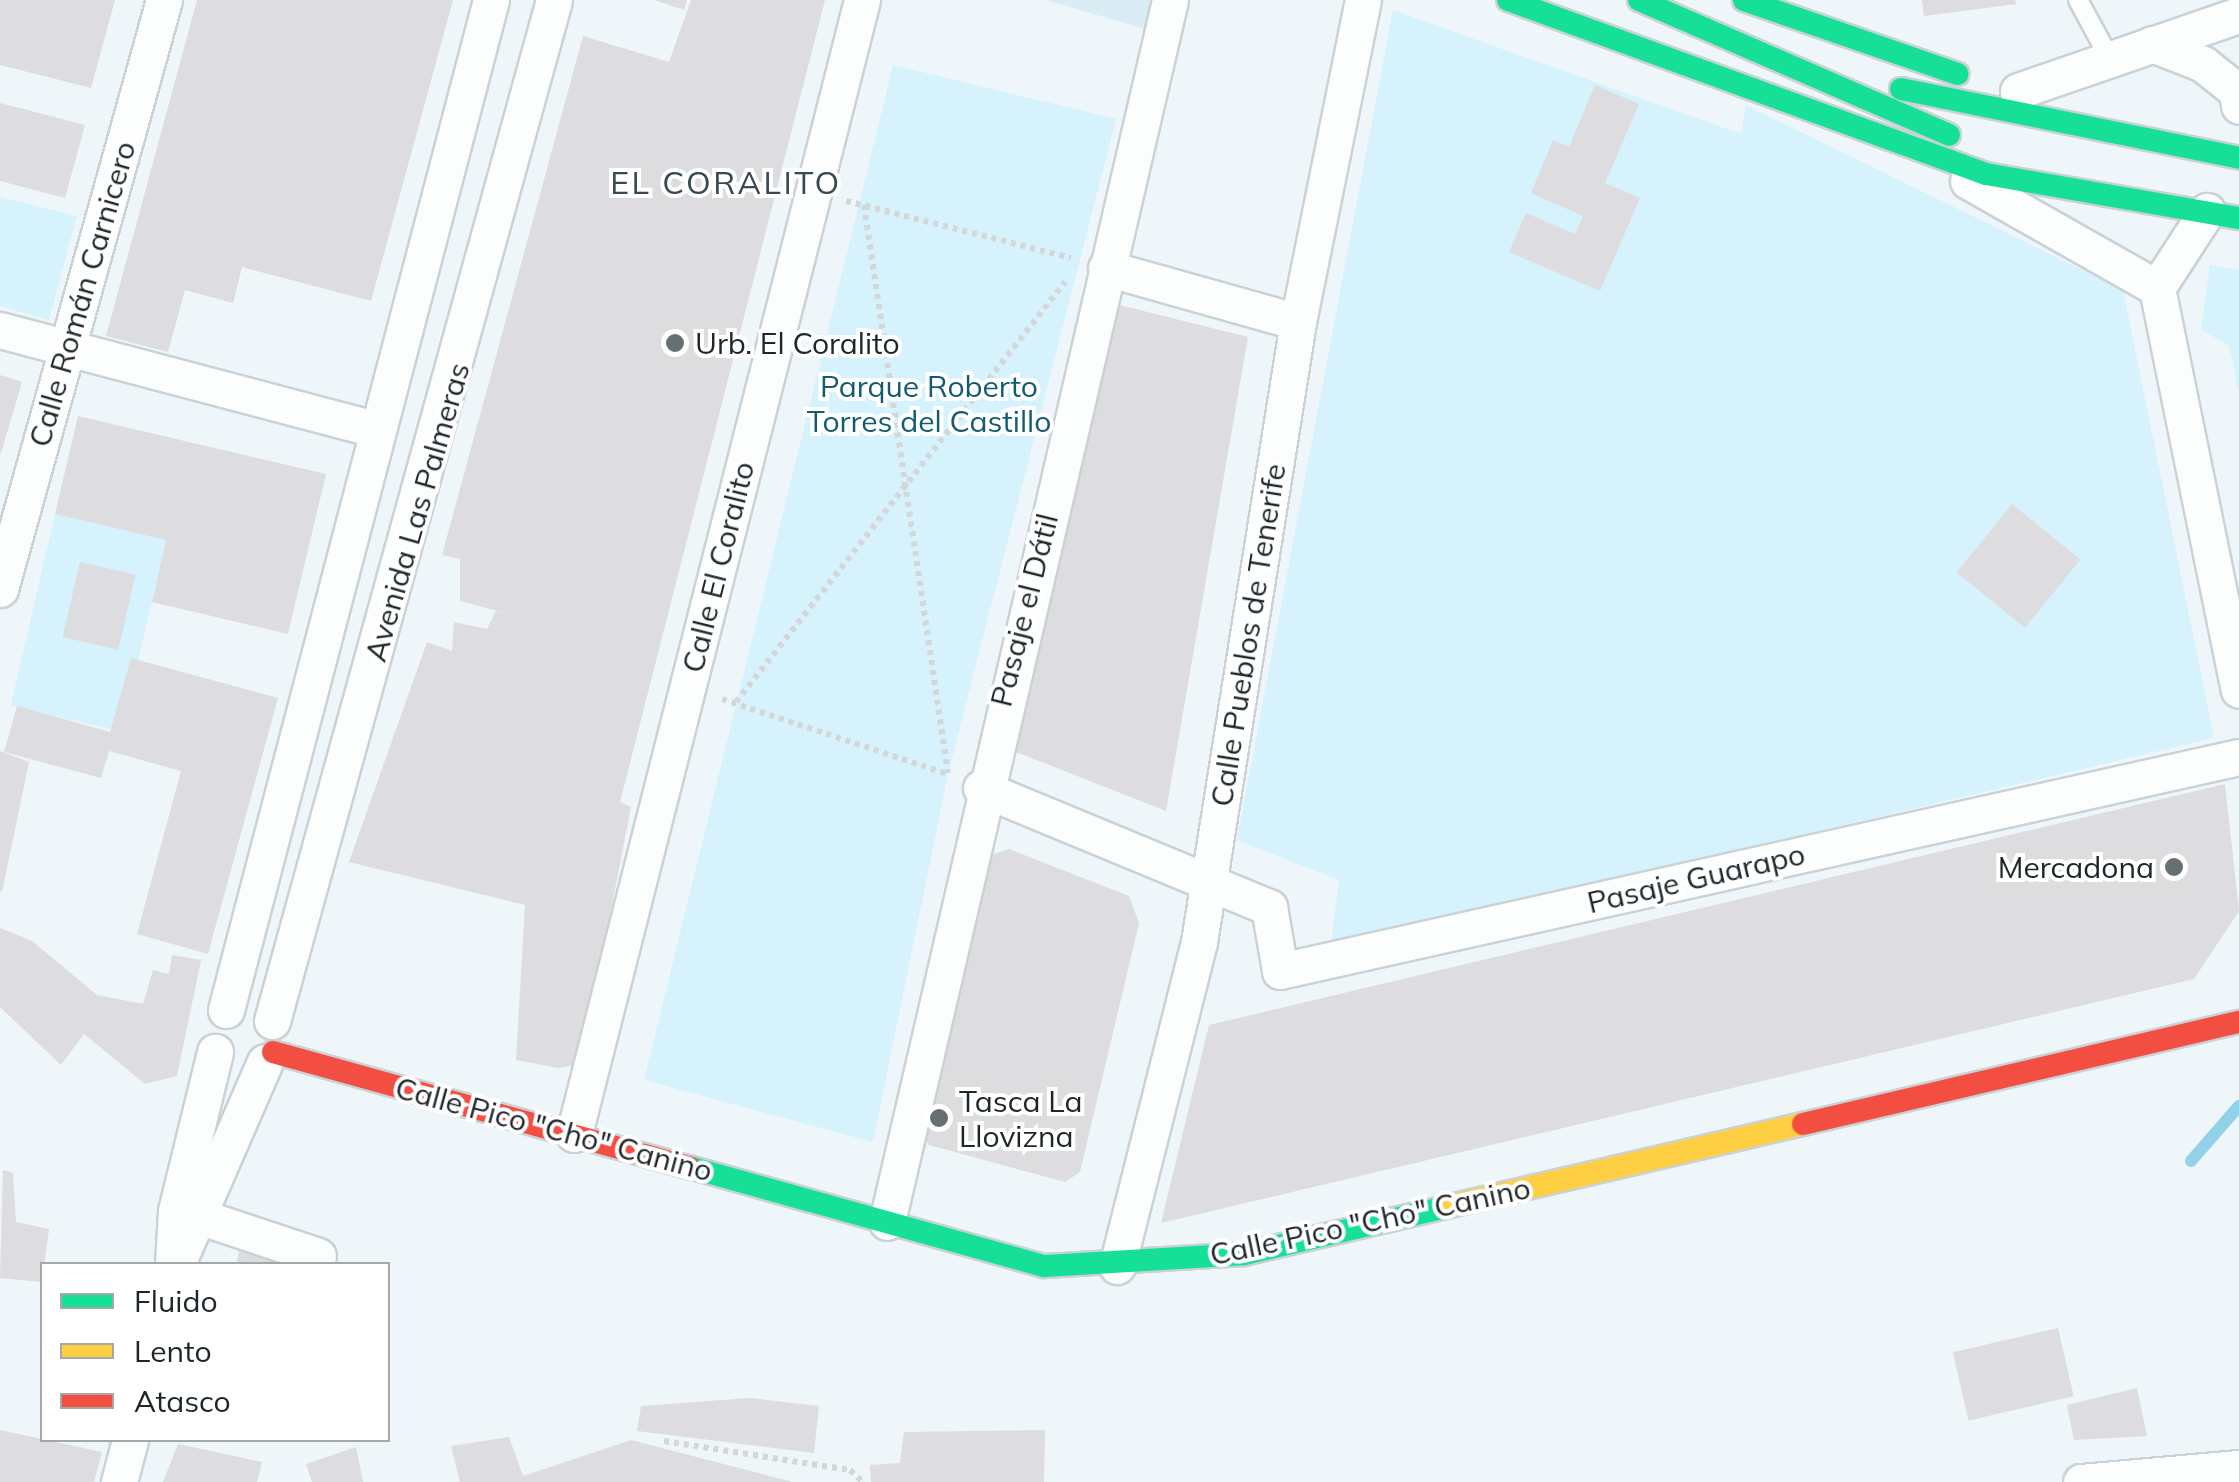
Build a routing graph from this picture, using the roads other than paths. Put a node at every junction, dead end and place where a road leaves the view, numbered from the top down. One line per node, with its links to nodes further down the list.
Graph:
1 (164, 0): 27 (street, Calle Román Carnicero)
2 (491, 0): 28 (street, Avenida Las Palmeras)
3 (554, 0): 36 (street, Avenida Las Palmeras)
4 (862, 0): 38 (street, Calle El Coralito)
5 (1170, 0): 23 (street, Pasaje el Dátil)
6 (1363, 0): 25 (street, Calle Pueblos de Tenerife)
7 (1508, 0): 19 (main road)
8 (1639, 0): 15 (main road)
9 (1744, 0): 11 (main road)
10 (2078, 0): 14 (lane)
11 (1775, 6): 16 (main road)
12 (2239, 15): 13 (street)
13 (2152, 44): 14 (street); 17 (street)
14 (2110, 59): 16 (street)
15 (1806, 66): 18 (main road); 21 (main road)
16 (2018, 91): 18 (main road)
17 (2238, 94)
18 (2132, 136): 20 (main road)
19 (1914, 151): 21 (main road); 24 (street)
20 (2239, 158)
21 (2099, 191): 22 (main road)
22 (2223, 215): 24 (street)
23 (1106, 268): 25 (street); 32 (street, Pasaje el Dátil)
24 (2157, 288): 30 (street)
25 (1298, 322): 33 (street, Calle Pueblos de Tenerife)
26 (0, 330): 27 (street)
27 (67, 348): 28 (street); 29 (street, Calle Román Carnicero)
28 (374, 429): 34 (street, Avenida Las Palmeras)
29 (0, 589)
30 (2238, 675)
31 (2239, 756): 33 (street, Pasaje Guarapo)
32 (981, 788): 33 (street); 40 (street, Pasaje el Dátil)
33 (1208, 882): 44 (street, Calle Pueblos de Tenerife)
34 (226, 1010): 36 (street); 37 (street)
35 (2239, 1022): 44 (main road, Calle Pico "Cho" Canino)
36 (270, 1045): 37 (street); 38 (main road, Calle Pico "Cho" Canino); 39 (street, Avenida Las Palmeras)
37 (215, 1052): 42 (street, Avenida Las Palmeras)
38 (574, 1134): 40 (main road, Calle Pico "Cho" Canino)
39 (204, 1218): 41 (street); 43 (street, Avenida Las Palmeras)
40 (887, 1222): 44 (main road, Calle Pico "Cho" Canino)
41 (318, 1256)
42 (176, 1262)
43 (177, 1262)
44 (1117, 1266)
45 (129, 1442): 47 (street)
46 (2239, 1468): 48 (street)
47 (119, 1482)
48 (2080, 1482)

